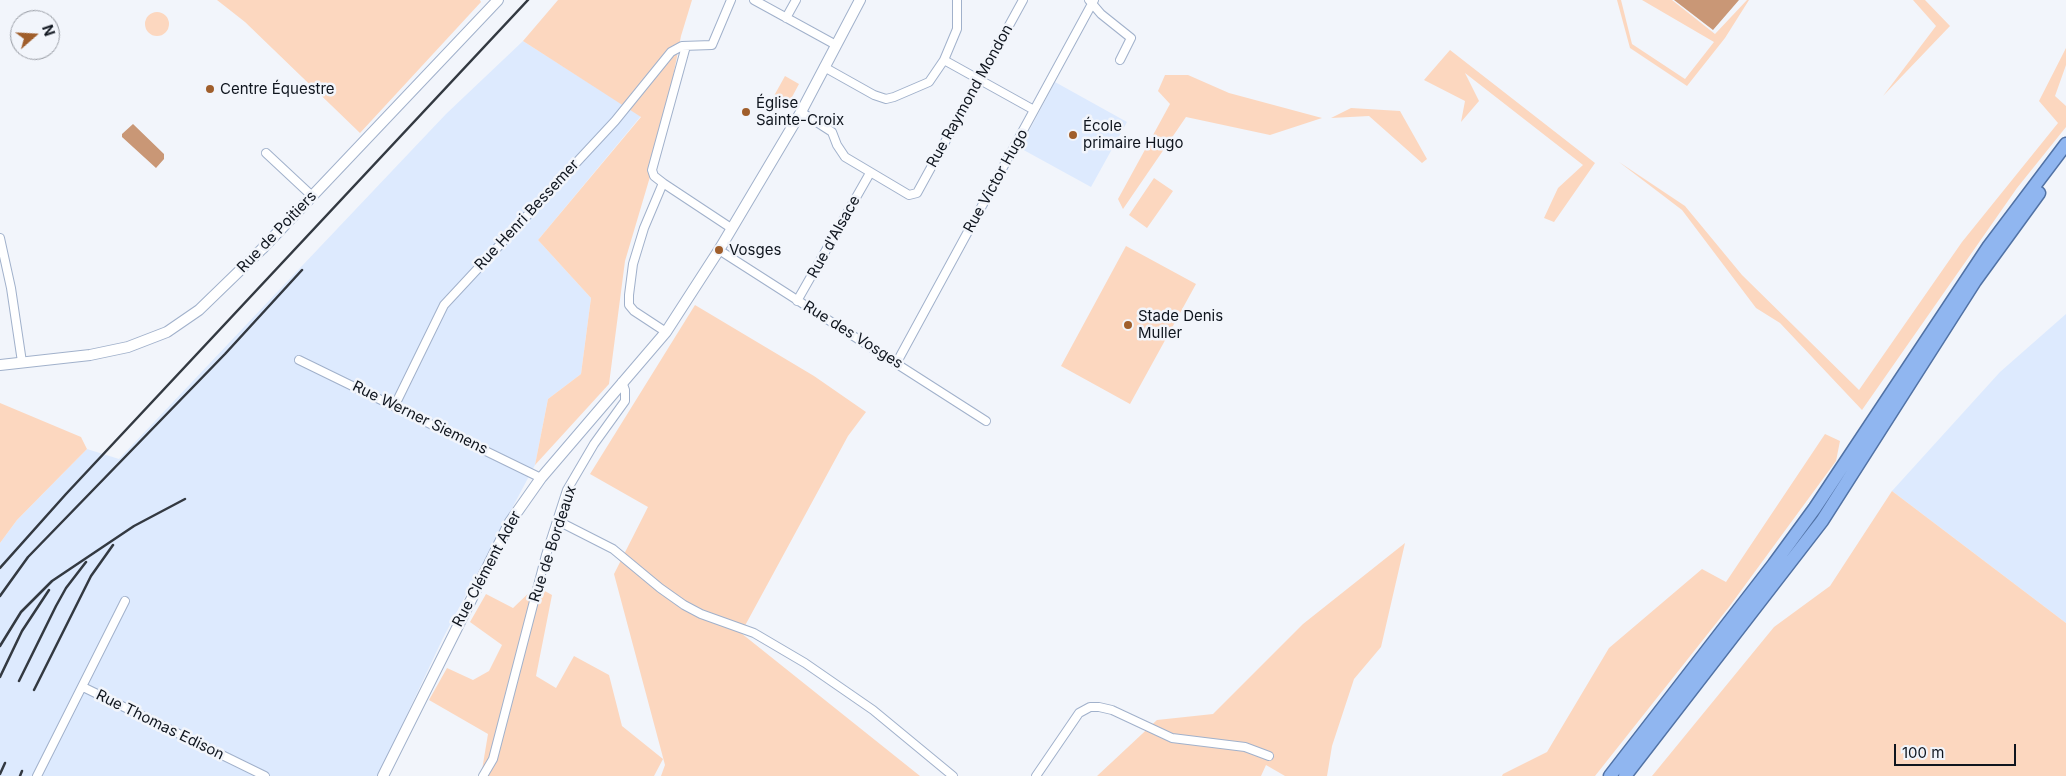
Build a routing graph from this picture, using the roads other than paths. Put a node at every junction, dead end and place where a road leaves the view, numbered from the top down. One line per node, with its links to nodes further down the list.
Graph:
1 (498, 0): 23 (street, Rue de Poitiers)
2 (731, 0): 11 (street)
3 (754, 0): 9 (street)
4 (796, 0): 9 (street)
5 (860, 0): 10 (street)
6 (957, 0): 12 (street)
7 (1022, 0): 15 (street, Rue Raymond Mondon)
8 (1092, 1): 13 (street); 16 (street, Rue Victor Hugo)
9 (786, 18): 10 (street)
10 (836, 45): 14 (street)
11 (686, 46): 22 (street); 34 (street, Rue Henri Bessemer)
12 (944, 60): 14 (street); 15 (street)
13 (1120, 60)
14 (824, 67): 17 (street)
15 (979, 80): 16 (street); 21 (street, Rue Raymond Mondon)
16 (1034, 110): 31 (street, Rue Victor Hugo)
17 (801, 112): 21 (street); 24 (street)
18 (2066, 144): 47 (highway)
19 (266, 153): 23 (street)
20 (2066, 158): 48 (highway)
21 (870, 173): 27 (street, Rue d'Alsace)
22 (663, 183): 24 (street); 28 (street)
23 (311, 195): 30 (street, Rue de Poitiers)
24 (731, 228): 26 (street)
25 (0, 240): 30 (street)
26 (719, 250): 27 (street, Rue des Vosges); 28 (street)
27 (797, 301): 31 (street, Rue des Vosges)
28 (666, 332): 33 (street)
29 (299, 360): 34 (street, Rue Werner Siemens)
30 (22, 362): 32 (street, Rue de Poitiers)
31 (898, 362): 35 (street, Rue des Vosges)
32 (0, 365)
33 (622, 382): 36 (street, Rue Clément Ader); 37 (street, Rue de Bordeaux)
34 (395, 405): 36 (street, Rue Werner Siemens)
35 (986, 421)
36 (541, 478): 43 (street, Rue Clément Ader)
37 (558, 521): 44 (street, Rue de Bordeaux); 45 (street)
38 (125, 601): 39 (street)
39 (83, 687): 41 (street); 42 (street, Rue Thomas Edison)
40 (1269, 756): 46 (street)
41 (37, 776)
42 (265, 776)
43 (383, 776)
44 (483, 776)
45 (953, 776)
46 (1036, 776)
47 (1610, 776)
48 (1625, 776)

